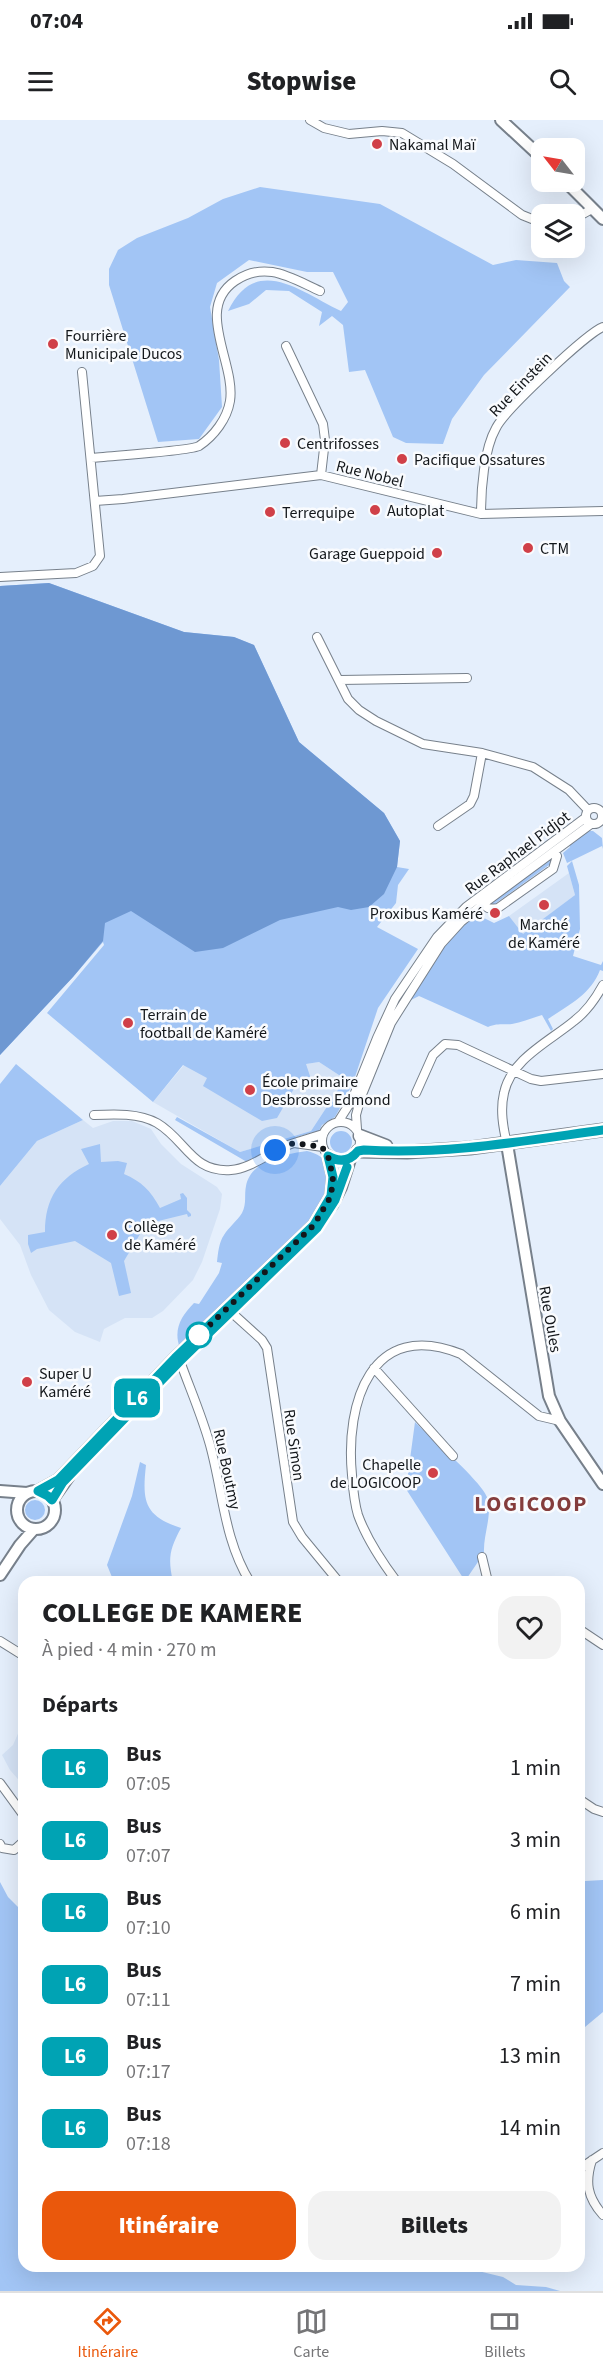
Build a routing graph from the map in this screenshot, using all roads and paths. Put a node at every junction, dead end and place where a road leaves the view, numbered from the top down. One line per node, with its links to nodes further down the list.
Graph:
1 (310, 120): 7 (street)
2 (501, 120): 3 (main road)
3 (531, 148)
4 (576, 192): 5 (main road)
5 (592, 209): 6 (street); 8 (main road)
6 (585, 213)
7 (531, 219)
8 (603, 219)
9 (320, 291): 13 (street)
10 (603, 327): 17 (street, Rue Einstein)
11 (286, 346): 14 (street)
12 (82, 372): 13 (street)
13 (91, 458): 15 (street)
14 (321, 475): 15 (street, Rue Nobel); 17 (street, Rue Nobel)
15 (95, 501): 18 (street)
16 (603, 511): 17 (street, Rue Nobel)
17 (481, 514)
18 (0, 577)
19 (317, 637): 21 (street)
20 (467, 678): 21 (street)
21 (340, 680): 22 (street)
22 (482, 753): 23 (street); 24 (street)
23 (596, 816): 25 (street); 26 (street, Rue Raphael Pidjot); 27 (street, Rue Raphael Pidjot)
24 (438, 826)
25 (603, 831)
26 (554, 852): 27 (street, Rue Raphael Pidjot); 27 (street)
27 (481, 900): 33 (street, Rue Raphael Pidjot); 35 (street, Rue Raphael Pidjot)
28 (603, 985): 29 (street)
29 (515, 1071): 30 (street); 31 (street); 38 (street)
30 (603, 1074)
31 (416, 1093)
32 (94, 1115): 37 (street)
33 (338, 1122): 35 (street); 36 (street)
34 (603, 1130): 38 (main road)
35 (358, 1132): 40 (main road); 41 (street)
36 (323, 1134): 37 (street); 39 (street)
37 (294, 1143): 39 (street)
38 (507, 1144): 40 (main road); 45 (main road, Rue Oules)
39 (326, 1151): 41 (street); 49 (main road)
40 (407, 1152): 41 (main road)
41 (354, 1155): 42 (main road)
42 (231, 1312): 43 (main road); 58 (street, Rue Simon)
43 (180, 1361): 50 (main road); 57 (street, Rue Boutmy)
44 (374, 1368): 45 (street); 46 (street); 59 (street)
45 (561, 1421): 47 (main road, Rue Oules)
46 (453, 1456)
47 (603, 1484)
48 (0, 1492): 49 (main road); 51 (main road)
49 (32, 1492): 50 (main road); 51 (main road)
50 (52, 1500): 53 (main road)
51 (17, 1508): 52 (main road)
52 (22, 1523): 53 (main road); 55 (main road)
53 (34, 1529): 56 (main road)
54 (482, 1557): 60 (street)
55 (0, 1563)
56 (0, 1575)
57 (247, 1576)
58 (334, 1576)
59 (394, 1576)
60 (487, 1576)
61 (585, 1633): 63 (street)
62 (0, 1641): 64 (street)
63 (603, 1645)
64 (18, 1652)
65 (0, 1783): 67 (street)
66 (585, 1803): 68 (street)
67 (18, 1808)
68 (603, 1812)
69 (0, 1844): 70 (street)
70 (18, 1846)
71 (603, 2153): 72 (street)
72 (592, 2160): 73 (street); 74 (street)
73 (585, 2165)
74 (603, 2215)

